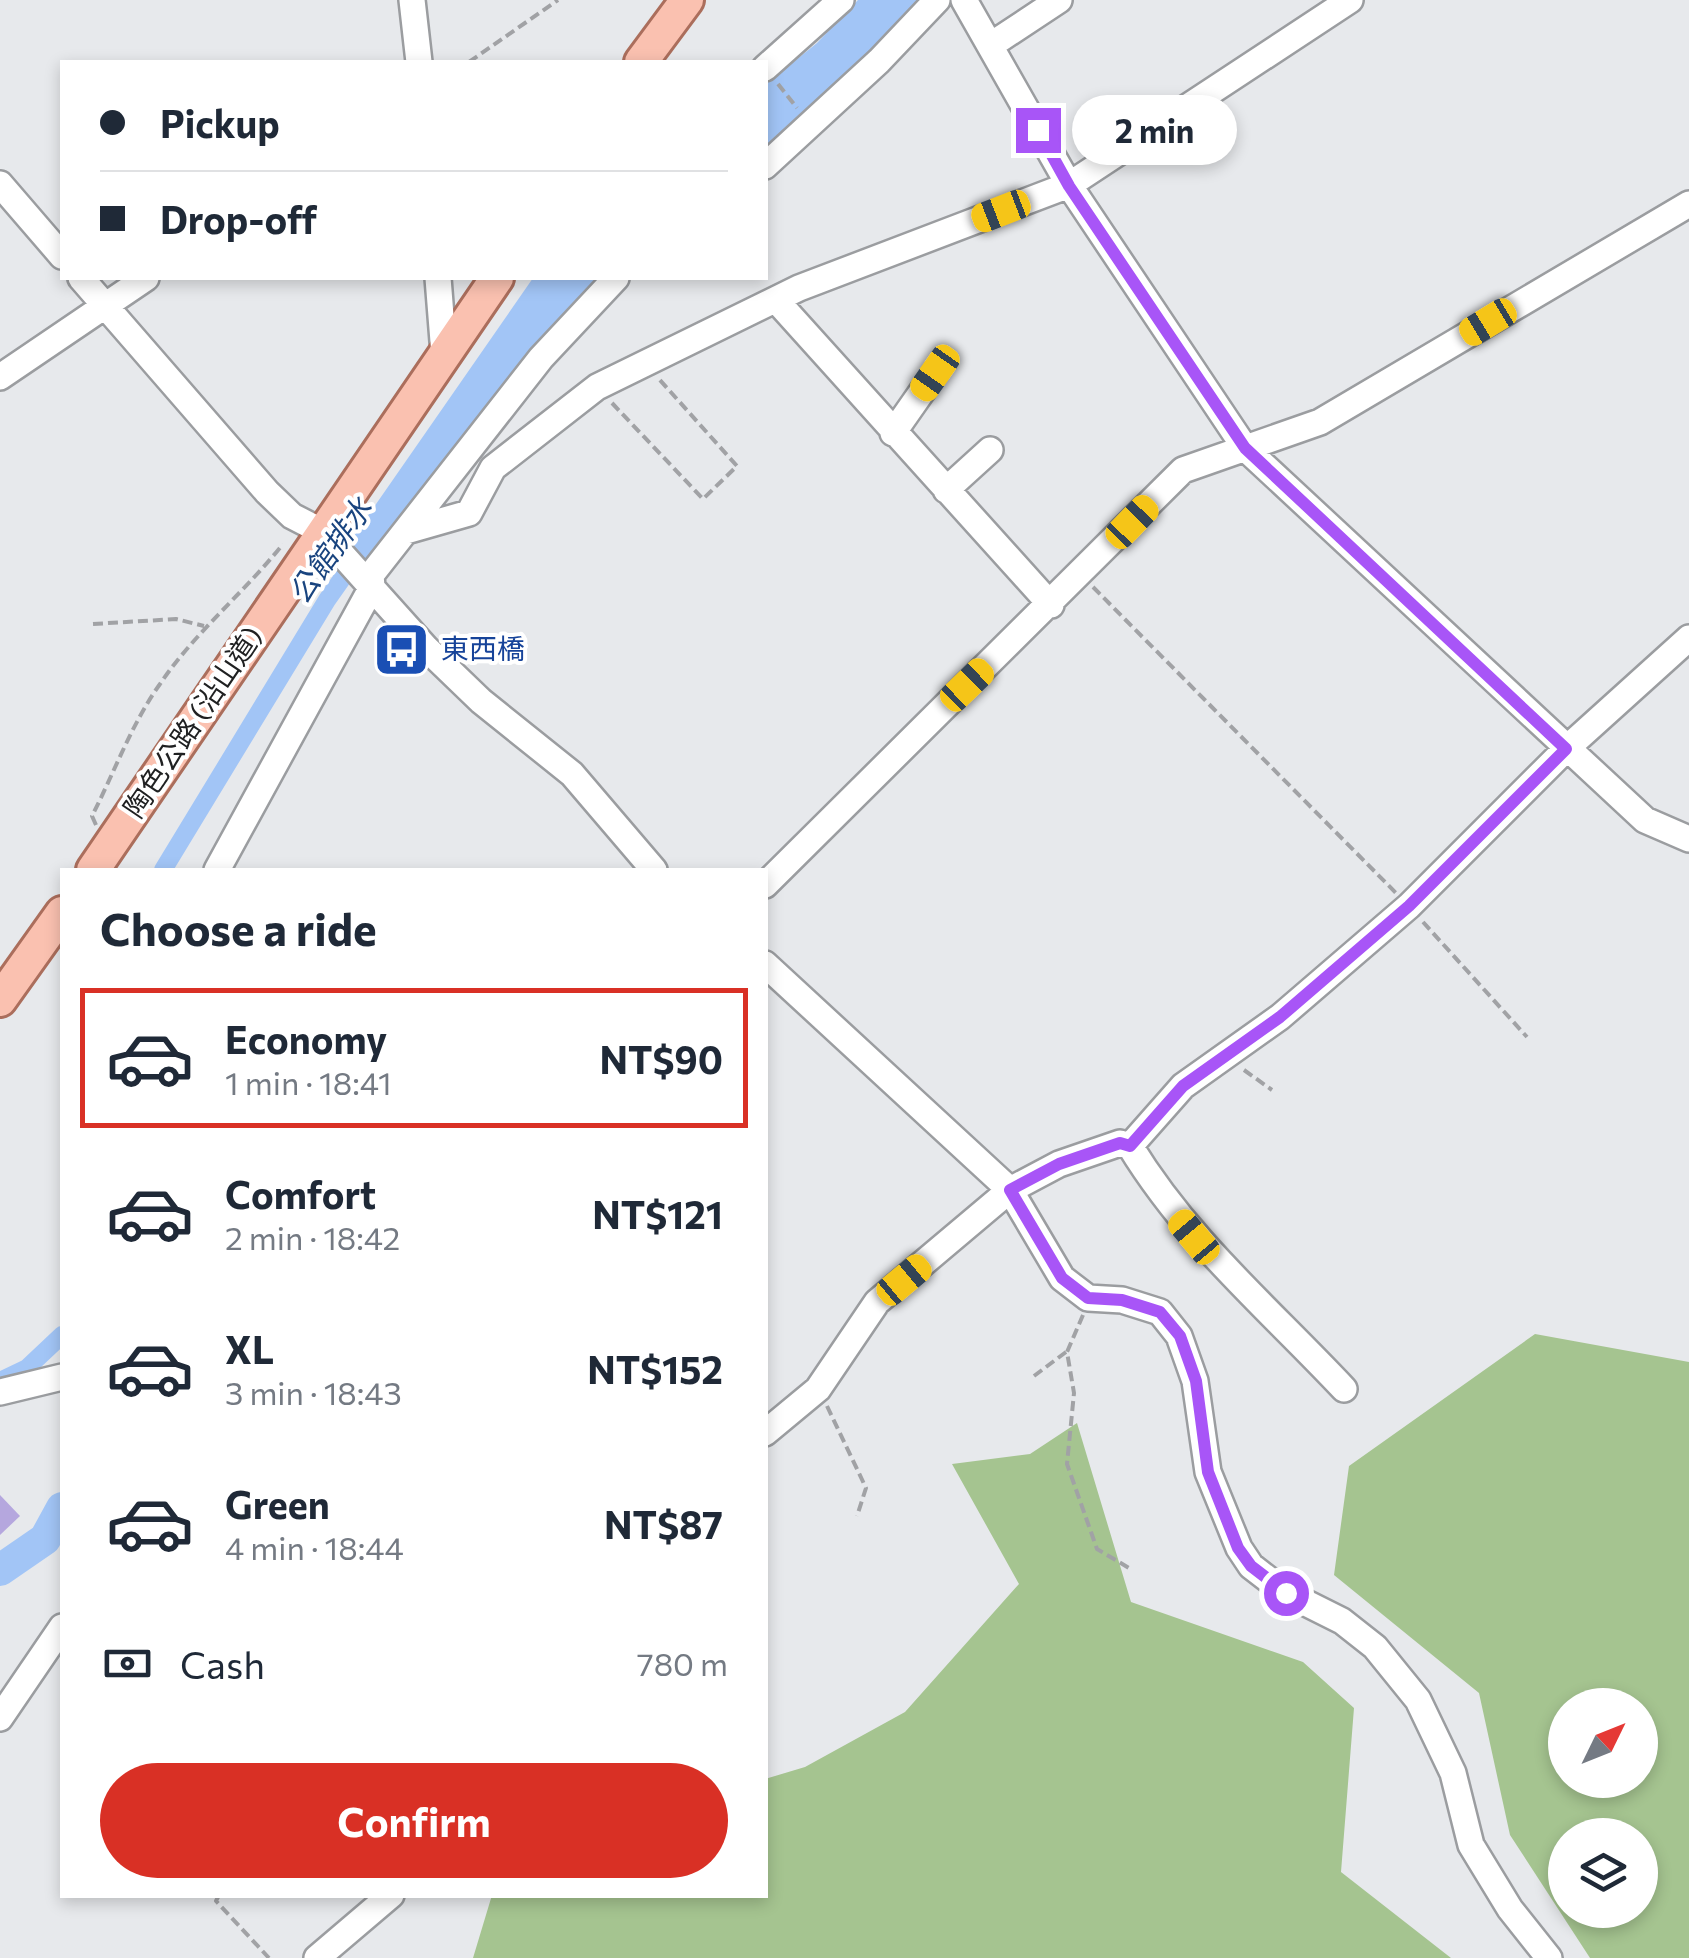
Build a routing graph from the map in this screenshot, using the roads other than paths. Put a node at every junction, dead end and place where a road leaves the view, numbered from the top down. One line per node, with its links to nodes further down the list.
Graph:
1 (412, 0): 9 (street)
2 (688, 0): 10 (main road)
3 (841, 0): 11 (street)
4 (937, 0): 12 (street)
5 (964, 0): 8 (street)
6 (1059, 0): 8 (street)
7 (1350, 0): 14 (street)
8 (991, 46): 14 (street)
9 (419, 60)
10 (643, 60)
11 (771, 76)
12 (768, 163)
13 (0, 184): 16 (street)
14 (1069, 186): 22 (street); 28 (street)
15 (1689, 204): 28 (street)
16 (60, 254)
17 (84, 280): 23 (street)
18 (143, 280): 23 (street)
19 (438, 280): 24 (street)
20 (497, 280): 24 (main road, 陶色公路 (沿山道))
21 (614, 280): 31 (street)
22 (776, 300): 27 (street); 31 (street)
23 (105, 305): 26 (street); 32 (street)
24 (444, 354): 32 (main road, 陶色公路 (沿山道))
25 (935, 373): 27 (street)
26 (0, 377)
27 (893, 434): 30 (street)
28 (1245, 448): 34 (street); 36 (street)
29 (990, 450): 30 (street)
30 (946, 490): 34 (street)
31 (406, 531): 33 (street)
32 (330, 541): 33 (street); 38 (main road, 陶色公路 (沿山道))
33 (372, 587): 39 (street); 40 (street)
34 (1051, 606): 41 (street)
35 (1689, 638): 36 (street)
36 (1566, 749): 37 (street); 45 (street)
37 (1689, 839)
38 (101, 860)
39 (218, 868)
40 (652, 868)
41 (768, 882)
42 (60, 916): 44 (main road)
43 (768, 967): 46 (street)
44 (0, 1000)
45 (1130, 1146): 46 (street); 48 (street)
46 (1010, 1190): 50 (street); 55 (street)
47 (60, 1377): 49 (street)
48 (1344, 1388)
49 (0, 1392)
50 (768, 1431)
51 (60, 1630): 52 (street)
52 (0, 1718)
53 (387, 1898): 54 (street)
54 (318, 1958)
55 (1549, 1958)

